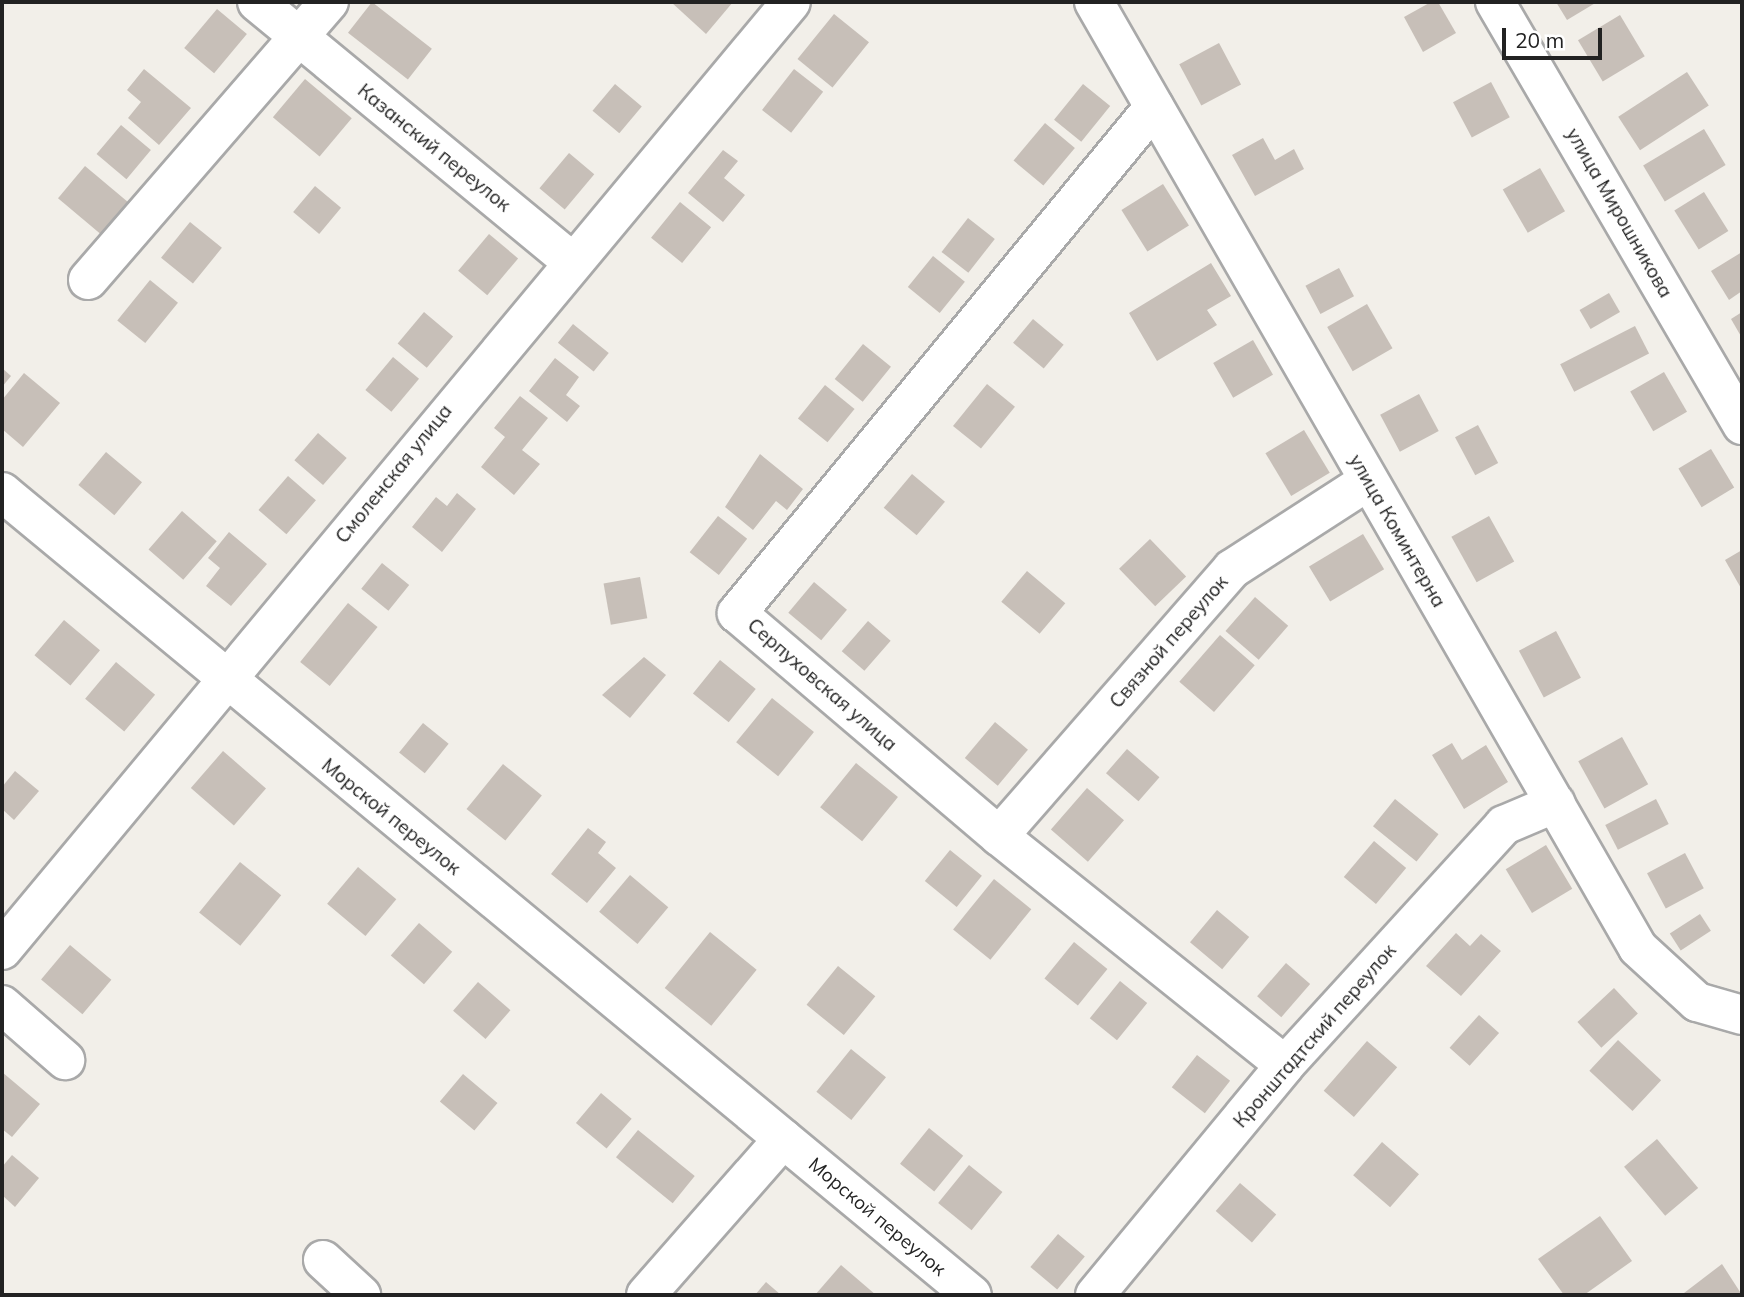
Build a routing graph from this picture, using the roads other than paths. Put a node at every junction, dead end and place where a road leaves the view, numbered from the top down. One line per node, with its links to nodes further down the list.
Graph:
1 (257, 2): 6 (street, Казанский переулок)
2 (329, 2): 6 (street)
3 (791, 2): 8 (street, Смоленская улица)
4 (1094, 2): 7 (street, улица Коминтерна)
5 (1495, 2): 10 (street, улица Мирошникова)
6 (297, 36): 8 (street, Казанский переулок); 9 (street)
7 (1154, 107): 11 (street, улица Коминтерна); 15 (street, Серпуховская улица)
8 (570, 260): 13 (street, Смоленская улица)
9 (88, 280)
10 (1742, 425)
11 (1368, 481): 14 (street, улица Коминтерна); 15 (street, Связной переулок)
12 (2, 492): 13 (street, Морской переулок)
13 (224, 681): 16 (street, Смоленская улица); 21 (street, Морской переулок)
14 (1556, 803): 18 (street, улица Коминтерна); 20 (street, Кронштадтский переулок)
15 (999, 836): 20 (street, Серпуховская улица)
16 (2, 950)
17 (2, 1004): 19 (street)
18 (1742, 1015)
19 (65, 1060)
20 (1285, 1065): 26 (street, Кронштадтский переулок)
21 (783, 1139): 24 (street); 25 (street, Морской переулок)
22 (323, 1260): 23 (street)
23 (361, 1295)
24 (646, 1295)
25 (972, 1295)
26 (1095, 1295)

